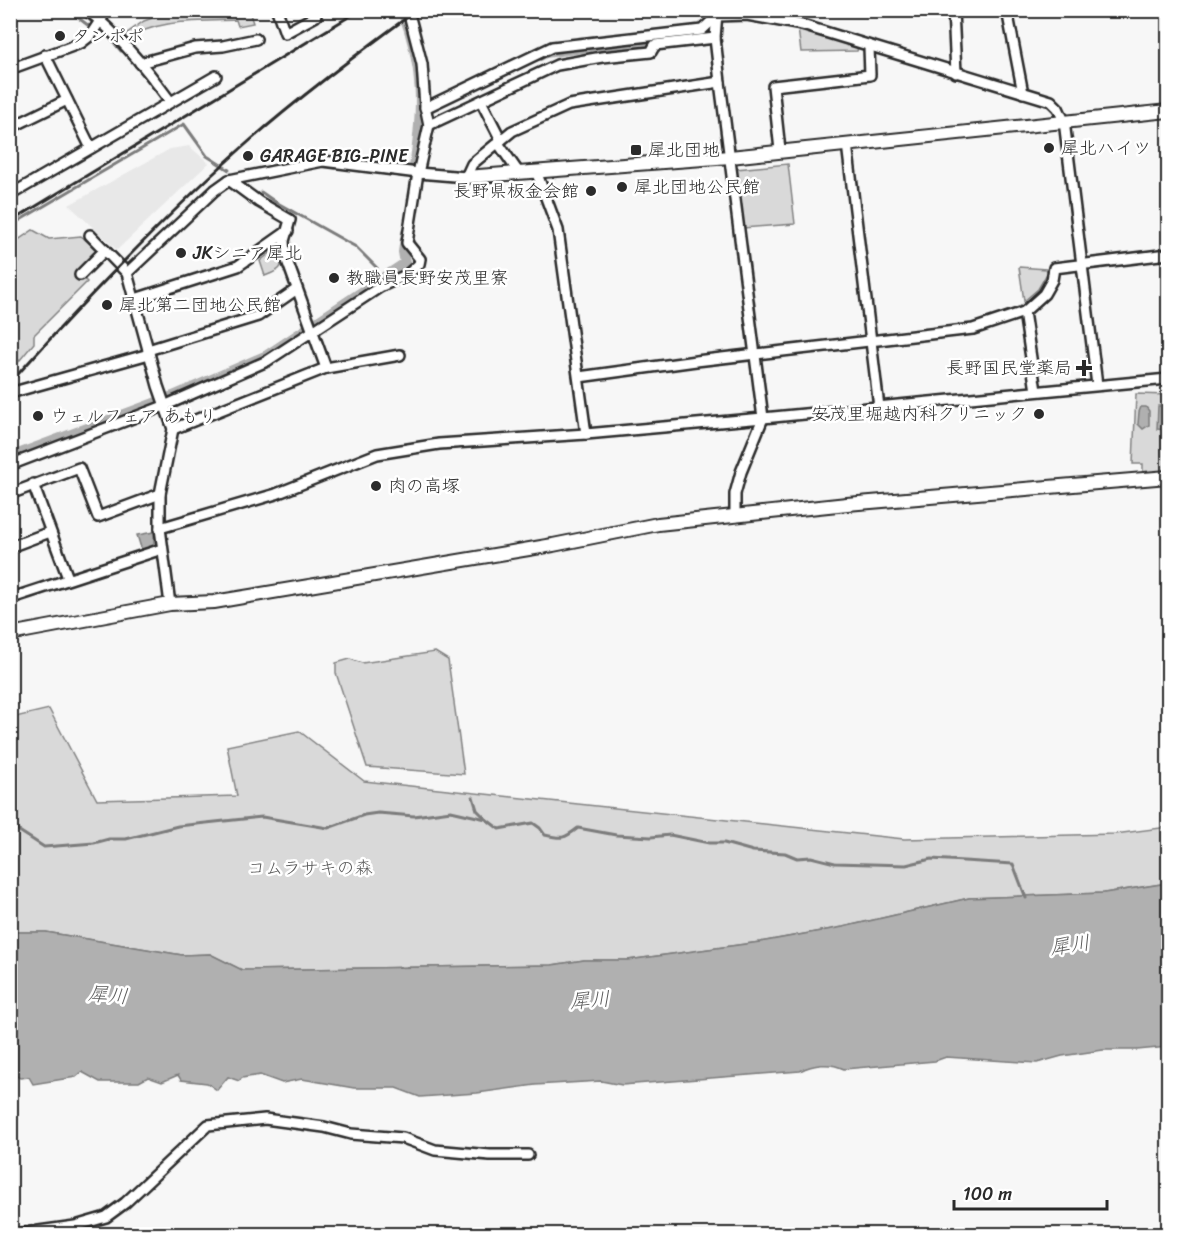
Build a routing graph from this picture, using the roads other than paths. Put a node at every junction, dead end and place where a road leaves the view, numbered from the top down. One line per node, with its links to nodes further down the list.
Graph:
1 (87, 10): 9 (street)
2 (107, 10): 9 (street)
3 (277, 10): 8 (street)
4 (408, 10): 23 (street)
5 (953, 10): 16 (street)
6 (1007, 10): 19 (street)
7 (717, 13): 10 (street); 12 (street); 23 (street)
8 (316, 16)
9 (98, 25): 13 (street); 14 (street)
10 (715, 38): 18 (street); 22 (street)
11 (256, 39): 14 (street)
12 (869, 47): 16 (street); 31 (street)
13 (45, 55): 15 (street); 20 (street)
14 (140, 63): 21 (street)
15 (10, 69)
16 (957, 73): 19 (street)
17 (216, 76): 21 (street)
18 (720, 82): 28 (street); 32 (street)
19 (1023, 93): 25 (street)
20 (67, 100): 27 (street); 30 (street)
21 (170, 100): 30 (street)
22 (481, 101): 26 (street); 28 (street)
23 (425, 108): 26 (street)
24 (1168, 111): 25 (street)
25 (1064, 121): 29 (street); 43 (street)
26 (429, 125): 34 (street)
27 (10, 128)
28 (500, 142): 35 (street); 36 (street)
29 (848, 144): 31 (street); 50 (street)
30 (91, 148): 38 (street)
31 (780, 150): 32 (street)
32 (730, 157): 33 (street); 52 (street)
33 (536, 171): 35 (street); 55 (street)
34 (418, 173): 36 (street); 37 (street); 49 (street)
35 (519, 173): 36 (street)
36 (466, 177)
37 (229, 180): 39 (street); 44 (street)
38 (10, 195)
39 (288, 231): 46 (street); 47 (street)
40 (90, 235): 41 (street)
41 (105, 250): 44 (street); 45 (street)
42 (1168, 254): 43 (street)
43 (1083, 266): 48 (street); 57 (street)
44 (127, 273): 47 (street)
45 (80, 275)
46 (297, 289): 49 (street); 51 (street)
47 (135, 299): 51 (street)
48 (1024, 312): 50 (street); 58 (street)
49 (313, 332): 54 (street); 60 (street)
50 (870, 341): 52 (street); 61 (street)
51 (149, 352): 59 (street); 60 (street)
52 (755, 354): 55 (street); 62 (street)
53 (400, 355): 54 (street)
54 (326, 368): 63 (street)
55 (579, 377): 64 (street)
56 (1168, 379): 57 (street)
57 (1097, 385): 58 (street)
58 (1036, 391): 61 (street)
59 (10, 393)
60 (164, 406): 63 (street); 65 (street)
61 (879, 407): 62 (street)
62 (763, 418): 64 (street); 70 (street)
63 (173, 429): 69 (street)
64 (586, 434): 71 (street)
65 (10, 465)
66 (1168, 477): 70 (street)
67 (33, 484): 68 (street); 69 (street); 72 (street)
68 (10, 494)
69 (160, 495): 71 (street)
70 (735, 516): 77 (street)
71 (160, 528): 74 (street)
72 (50, 532): 73 (street); 75 (street)
73 (10, 547)
74 (162, 549): 75 (street); 77 (street)
75 (68, 578): 76 (street)
76 (10, 592)
77 (170, 604): 78 (street)
78 (10, 634)
79 (528, 1155): 80 (street)
80 (17, 1234)

